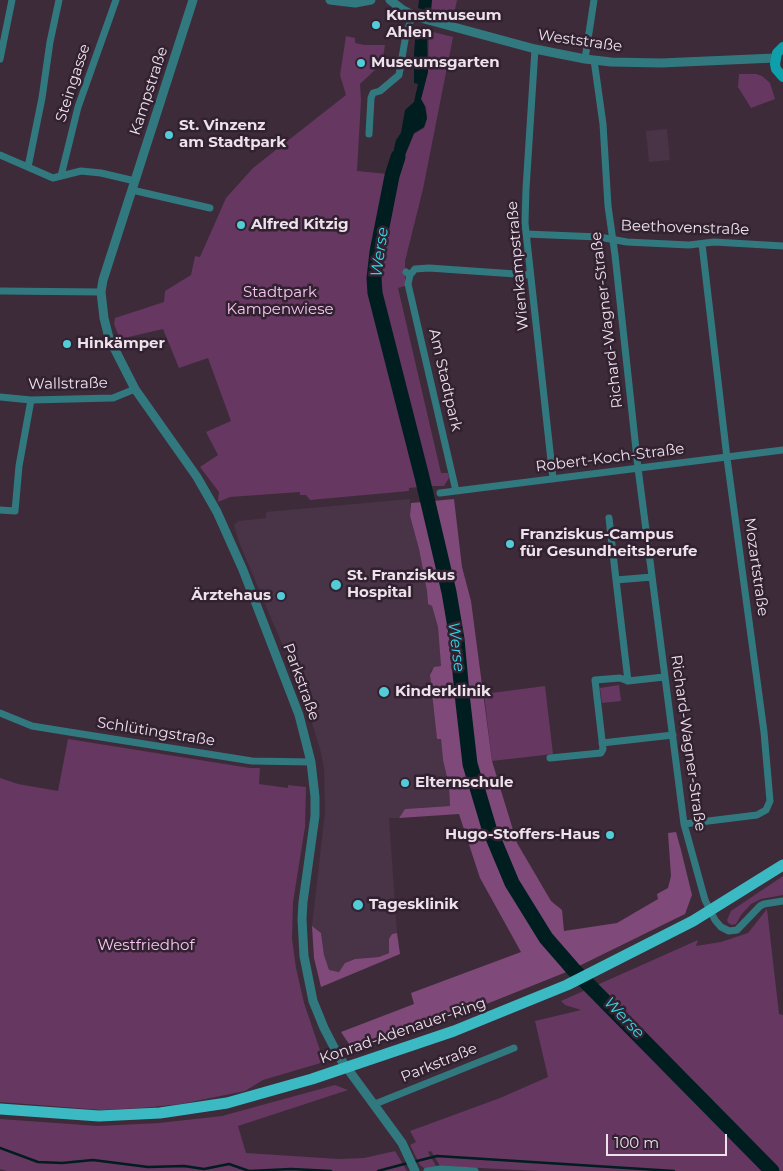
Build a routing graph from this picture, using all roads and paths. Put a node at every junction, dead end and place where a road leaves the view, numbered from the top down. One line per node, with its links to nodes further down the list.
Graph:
1 (12, 0): 12 (street)
2 (58, 0): 18 (street)
3 (116, 0): 19 (street, Steingasse)
4 (192, 0): 20 (street, Kampstraße)
5 (330, 0): 6 (street)
6 (371, 0)
7 (390, 0): 9 (street, Weststraße)
8 (594, 0): 14 (street, Richard-Wagner-Straße)
9 (414, 16): 11 (street, Weststraße); 16 (street)
10 (783, 47): 13 (main road)
11 (535, 49): 14 (street, Weststraße); 23 (street, Wienkampstraße)
12 (0, 58)
13 (775, 58): 14 (street, Weststraße); 15 (main road)
14 (590, 60): 24 (street, Richard-Wagner-Straße)
15 (783, 77)
16 (369, 134)
17 (0, 155): 18 (street)
18 (28, 167): 19 (street)
19 (61, 176): 20 (street)
20 (135, 181): 21 (street, Kampstraße)
21 (132, 190): 22 (street); 29 (street, Kampstraße)
22 (210, 208)
23 (526, 234): 24 (street, Beethovenstraße); 27 (street, Wienkampstraße)
24 (612, 238): 25 (street, Beethovenstraße); 35 (street, Richard-Wagner-Straße)
25 (702, 244): 26 (street, Beethovenstraße); 34 (street, Mozartstraße)
26 (783, 246)
27 (530, 275): 36 (street, Wienkampstraße); 37 (street, Am Stadtpark)
28 (0, 291): 29 (street)
29 (101, 292): 30 (street, Parkstraße)
30 (135, 389): 32 (street, Wallstraße); 49 (street, Parkstraße)
31 (0, 398): 32 (street, Wallstraße)
32 (31, 400): 39 (street)
33 (783, 450): 34 (street, Robert-Koch-Straße)
34 (727, 458): 35 (street, Robert-Koch-Straße); 50 (street, Mozartstraße)
35 (638, 468): 36 (street, Robert-Koch-Straße); 41 (street, Richard-Wagner-Straße)
36 (553, 479): 37 (street, Robert-Koch-Straße)
37 (456, 491): 38 (street, Robert-Koch-Straße)
38 (440, 493)
39 (0, 510)
40 (609, 518): 42 (street)
41 (652, 576): 42 (street); 43 (street, Richard-Wagner-Straße)
42 (616, 580): 44 (street)
43 (664, 677): 44 (street); 46 (street, Richard-Wagner-Straße)
44 (628, 681): 47 (street)
45 (0, 713): 49 (street, Schlütingstraße)
46 (673, 735): 47 (street); 50 (street, Richard-Wagner-Straße)
47 (602, 743): 48 (street)
48 (550, 758)
49 (312, 762): 55 (street, Parkstraße)
50 (684, 824): 53 (street, Richard-Wagner-Straße)
51 (783, 865): 53 (main road, Konrad-Adenauer-Ring)
52 (783, 901): 53 (street, Richard-Wagner-Straße)
53 (710, 911): 55 (main road, Konrad-Adenauer-Ring)
54 (514, 1048): 56 (street, Parkstraße)
55 (346, 1067): 56 (street, Parkstraße); 57 (main road, Konrad-Adenauer-Ring)
56 (375, 1104): 58 (street, Parkstraße)
57 (0, 1110)
58 (413, 1165)
59 (427, 1171): 60 (street)
60 (475, 1171)

